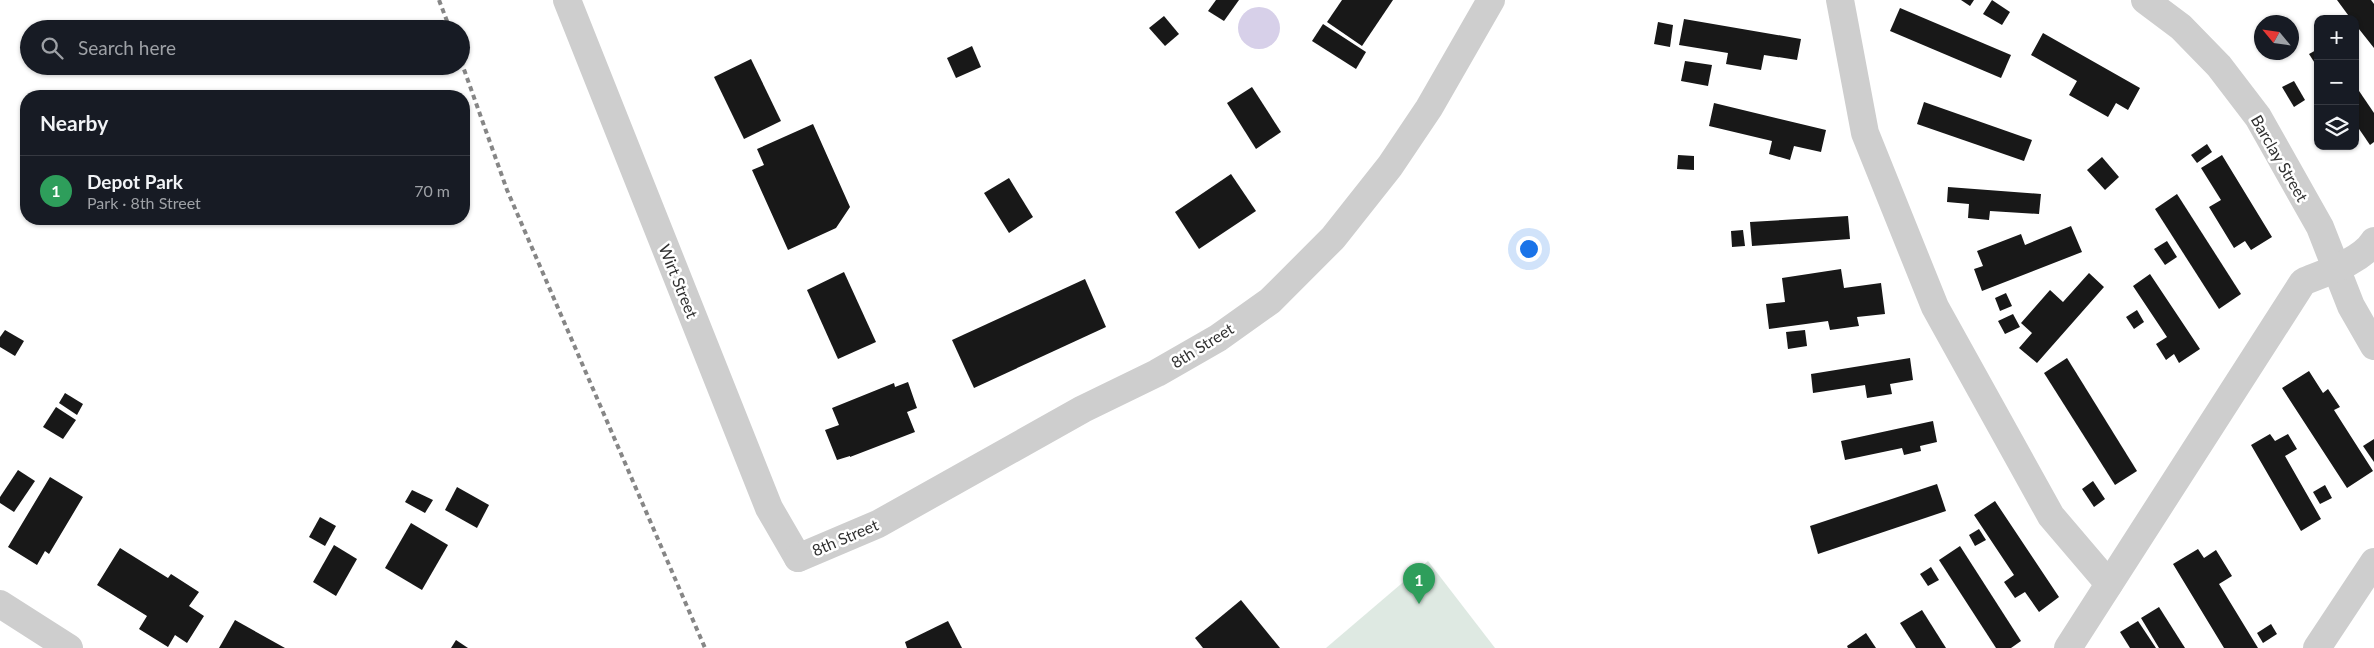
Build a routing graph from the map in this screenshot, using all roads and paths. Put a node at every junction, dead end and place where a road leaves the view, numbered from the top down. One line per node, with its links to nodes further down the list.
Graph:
1 (567, 0): 9 (street, Wirt Street)
2 (1491, 0): 9 (street, 8th Street)
3 (1840, 0): 10 (street)
4 (2145, 0): 6 (street, Barclay Street)
5 (2374, 241): 6 (street)
6 (2336, 268): 7 (street, Barclay Street); 10 (street)
7 (2374, 346)
8 (2374, 562): 14 (street)
9 (796, 569)
10 (2109, 584): 13 (street)
11 (0, 604): 12 (street)
12 (69, 648)
13 (2068, 648)
14 (2317, 648)

